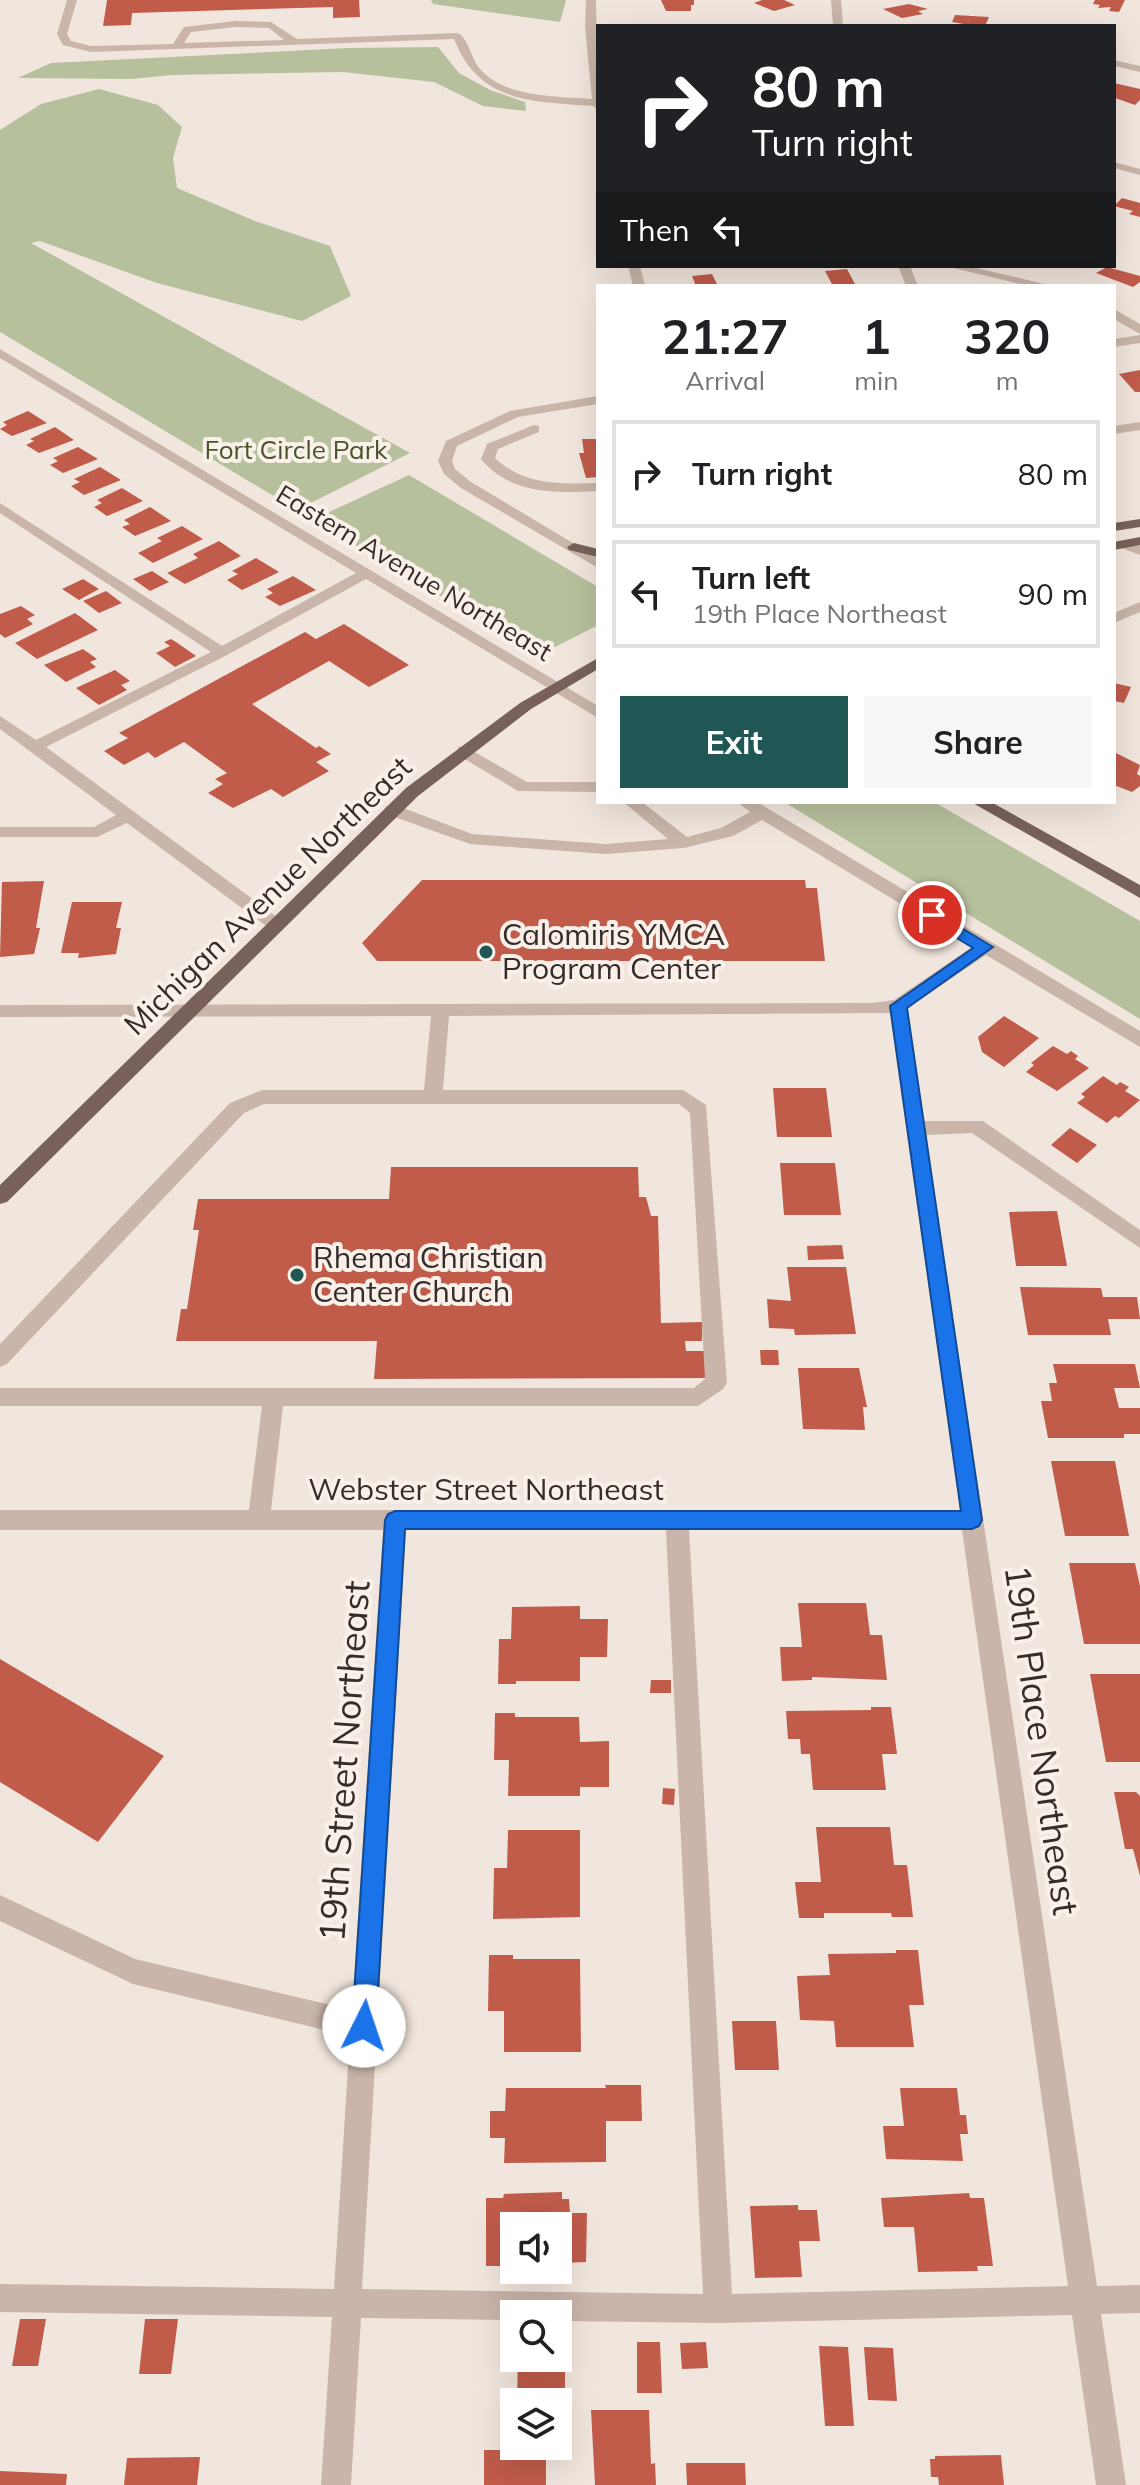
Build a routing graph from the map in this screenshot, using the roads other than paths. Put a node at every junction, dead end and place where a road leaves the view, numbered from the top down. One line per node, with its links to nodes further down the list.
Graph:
1 (72, 0): 7 (street)
2 (591, 0): 5 (street)
3 (836, 0): 4 (street)
4 (838, 24)
5 (594, 26): 9 (street)
6 (294, 42): 7 (street); 7 (street); 11 (street)
7 (176, 47)
8 (1116, 63): 10 (street)
9 (596, 66)
10 (1140, 69)
11 (596, 105)
12 (1116, 166): 13 (street)
13 (1140, 172)
14 (961, 268): 15 (street)
15 (1037, 284)
16 (1116, 314): 17 (street)
17 (1140, 330)
18 (1140, 339): 19 (street)
19 (1116, 343)
20 (0, 353): 34 (street, Eastern Avenue Northeast)
21 (596, 400): 30 (street)
22 (1140, 426): 24 (street)
23 (534, 429): 25 (street)
24 (1116, 430)
25 (596, 487)
26 (0, 507): 37 (street)
27 (1140, 523): 28 (main road)
28 (1116, 527)
29 (1126, 544): 31 (street)
30 (574, 547): 32 (main road); 33 (street)
31 (1140, 551)
32 (596, 552)
33 (596, 563)
34 (365, 574): 37 (street); 39 (street, Eastern Avenue Northeast)
35 (1140, 606): 36 (street)
36 (1116, 618)
37 (222, 652): 42 (street)
38 (596, 664): 39 (main road, Michigan Avenue Northeast)
39 (555, 688): 40 (street, Eastern Avenue Northeast); 43 (main road, Michigan Avenue Northeast)
40 (596, 712)
41 (0, 721): 42 (street)
42 (36, 746): 50 (street)
43 (464, 751): 44 (street); 48 (main road, Michigan Avenue Northeast)
44 (596, 787)
45 (634, 804): 52 (street)
46 (748, 804): 49 (street)
47 (983, 804): 53 (main road)
48 (392, 810): 52 (street); 54 (main road, Michigan Avenue Northeast)
49 (762, 813): 52 (street); 55 (street)
50 (129, 815): 51 (street); 54 (street)
51 (0, 832)
52 (684, 843)
53 (1140, 892)
54 (275, 924): 59 (main road, Michigan Avenue Northeast)
55 (985, 947): 56 (street); 60 (street)
56 (898, 1006): 57 (street); 62 (street, 19th Place Northeast)
57 (441, 1010): 59 (street); 61 (street)
58 (0, 1011): 59 (street)
59 (188, 1011): 63 (main road, Michigan Avenue Northeast)
60 (1140, 1040)
61 (433, 1097): 65 (street); 66 (street)
62 (916, 1128): 64 (street); 71 (street, 19th Place Northeast)
63 (0, 1197)
64 (1140, 1240)
65 (0, 1358)
66 (274, 1396): 67 (street); 69 (street)
67 (0, 1397)
68 (0, 1520): 69 (street, Webster Street Northeast)
69 (259, 1520): 70 (street, Webster Street Northeast)
70 (395, 1520): 72 (street, Webster Street Northeast); 74 (street, 19th Street Northeast)
71 (972, 1520): 72 (street, Webster Street Northeast); 76 (street, 19th Place Northeast)
72 (677, 1521): 79 (street)
73 (0, 1908): 74 (street)
74 (364, 2026): 78 (street, 19th Street Northeast)
75 (0, 2298): 78 (street)
76 (1083, 2299): 77 (street); 79 (street); 81 (street, 19th Place Northeast)
77 (1140, 2299)
78 (347, 2304): 79 (street); 80 (street, 19th Street Northeast)
79 (718, 2309)
80 (336, 2485)
81 (1111, 2485)

